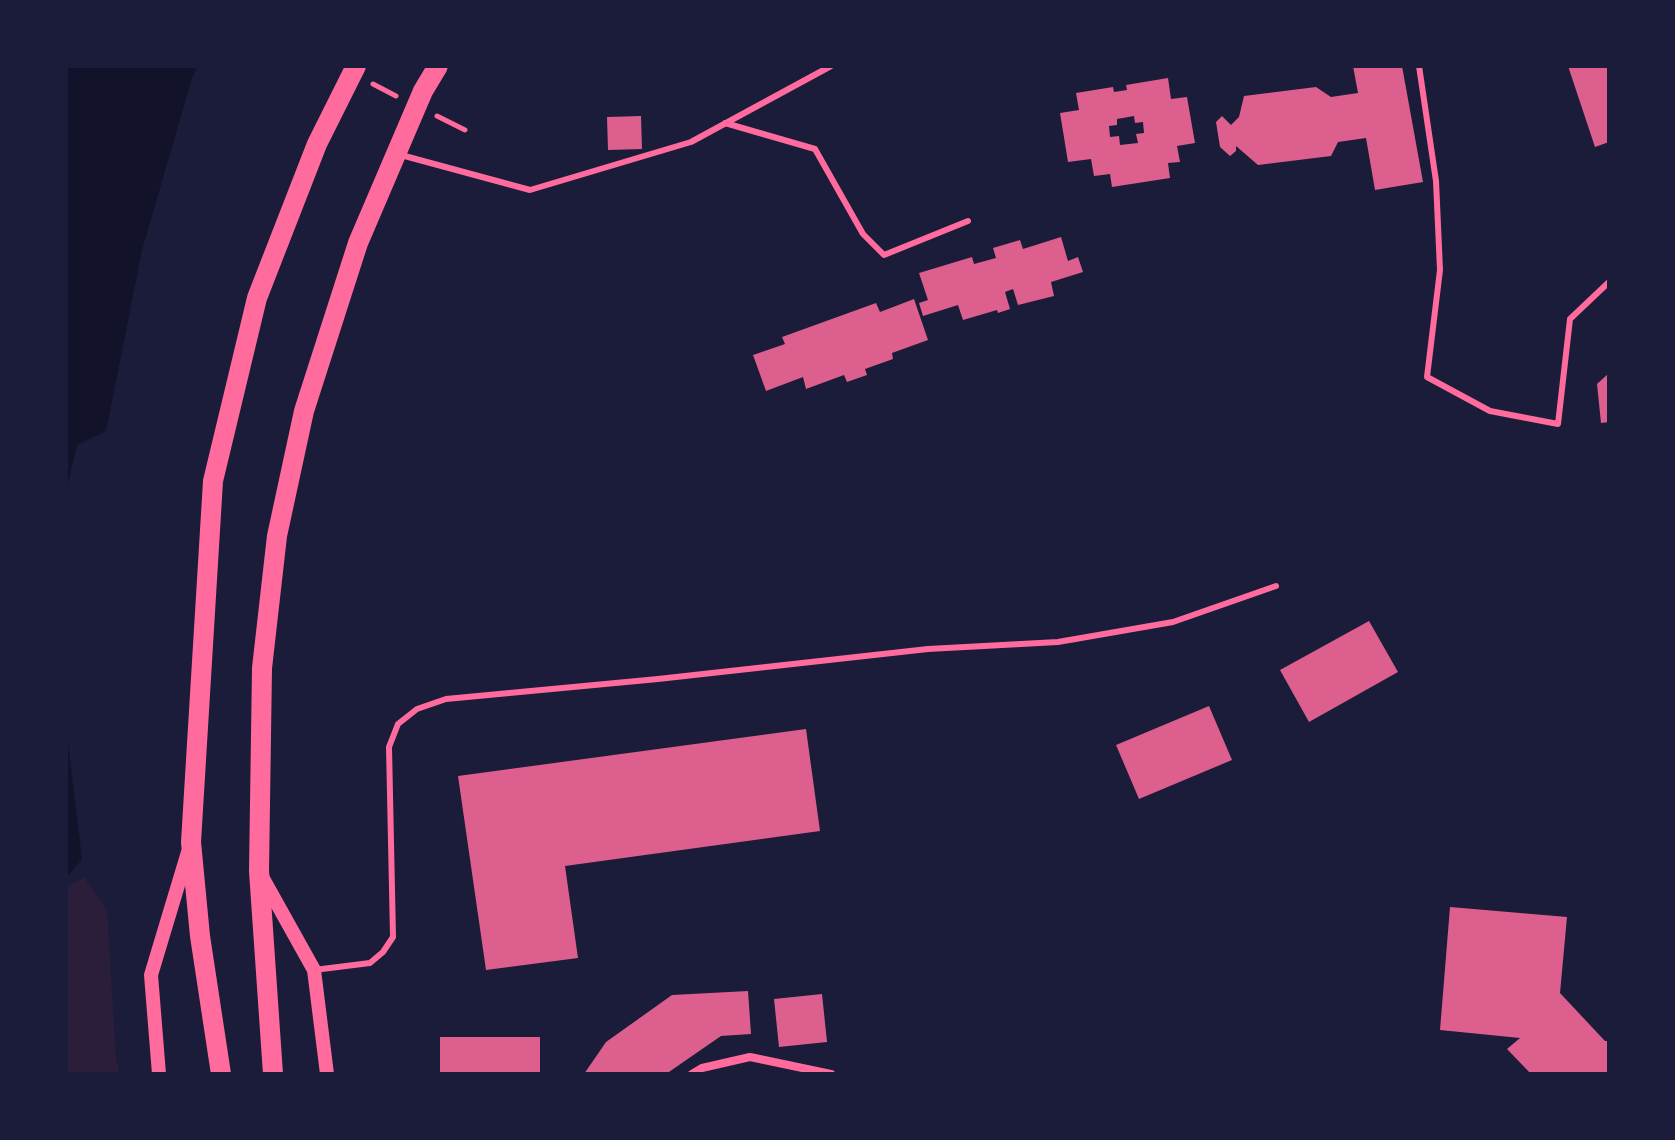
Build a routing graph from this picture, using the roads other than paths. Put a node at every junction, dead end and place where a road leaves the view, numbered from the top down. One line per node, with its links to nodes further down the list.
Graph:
1 (356, 66): 10 (main road)
2 (438, 66): 6 (main road)
3 (831, 66): 5 (lane)
4 (1419, 66): 8 (lane)
5 (725, 123): 6 (lane); 7 (lane)
6 (396, 154): 11 (main road)
7 (968, 221)
8 (1609, 282)
9 (1276, 586): 12 (lane)
10 (191, 842): 14 (street); 15 (main road)
11 (259, 871): 12 (street); 13 (main road)
12 (314, 970): 16 (street)
13 (272, 1066)
14 (159, 1074)
15 (221, 1074)
16 (327, 1074)
17 (692, 1074): 18 (street)
18 (831, 1074)

